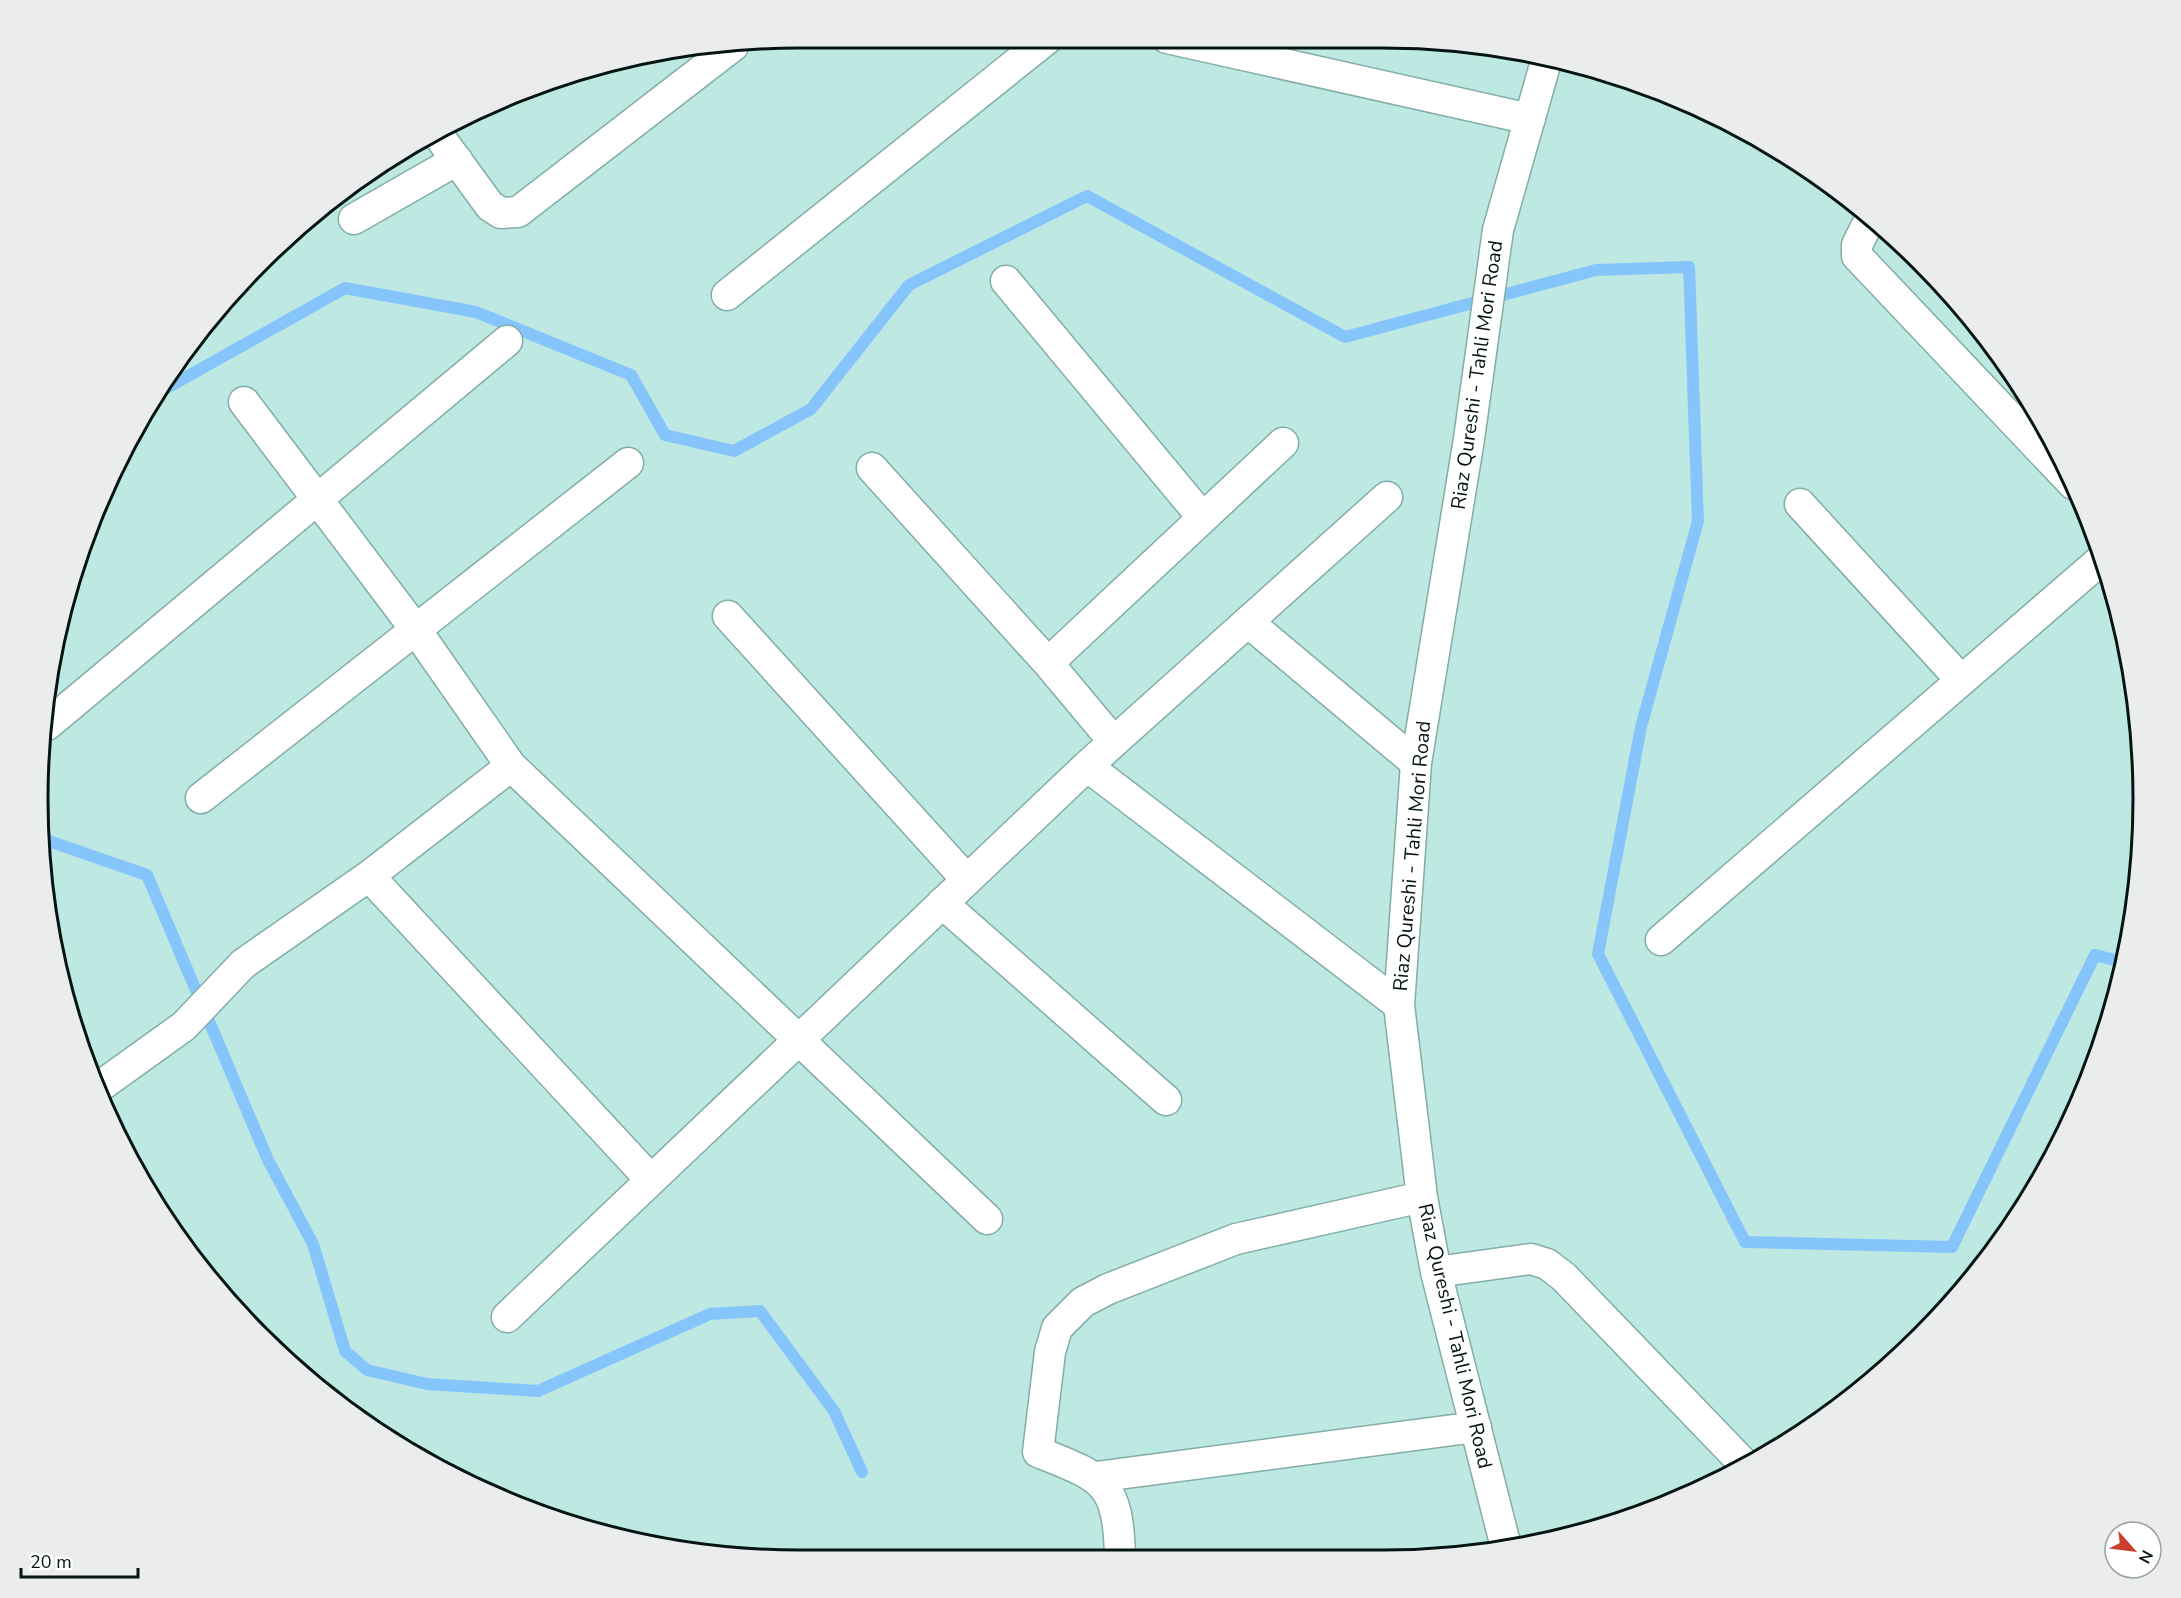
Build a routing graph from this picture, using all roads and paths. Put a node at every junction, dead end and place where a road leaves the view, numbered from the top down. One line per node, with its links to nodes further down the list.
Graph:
1 (1036, 48): 11 (street)
2 (1212, 48): 5 (street)
3 (724, 52): 7 (street)
4 (1545, 66): 5 (street, Riaz Qureshi - Tahli Mori Road)
5 (1530, 119): 30 (street, Riaz Qureshi - Tahli Mori Road)
6 (441, 139): 7 (street)
7 (457, 160): 8 (street)
8 (354, 219)
9 (1867, 226): 15 (street)
10 (1006, 281): 21 (street)
11 (727, 295)
12 (507, 341): 19 (street)
13 (244, 402): 19 (street)
14 (1283, 443): 21 (street)
15 (2043, 444)
16 (628, 463): 25 (street)
17 (872, 468): 26 (street)
18 (1387, 497): 24 (street)
19 (315, 499): 25 (street); 28 (street)
20 (1800, 504): 27 (street)
21 (1203, 518): 26 (street)
22 (2095, 565): 27 (street)
23 (728, 616): 35 (street)
24 (1248, 622): 29 (street); 30 (street)
25 (416, 630): 31 (street); 33 (street)
26 (1048, 663): 29 (street)
27 (1962, 680): 37 (street)
28 (52, 720)
29 (1114, 742): 32 (street)
30 (1416, 763): 38 (street, Riaz Qureshi - Tahli Mori Road)
31 (511, 766): 34 (street); 39 (street)
32 (1087, 766): 35 (street); 38 (street)
33 (201, 798)
34 (369, 876): 40 (street); 42 (street)
35 (967, 880): 36 (street)
36 (942, 903): 39 (street); 41 (street)
37 (1661, 940)
38 (1399, 1005): 43 (street, Riaz Qureshi - Tahli Mori Road)
39 (799, 1040): 42 (street); 44 (street)
40 (104, 1083)
41 (1166, 1100)
42 (651, 1180): 46 (street)
43 (1422, 1197): 45 (street, Riaz Qureshi - Tahli Mori Road); 49 (street)
44 (987, 1220)
45 (1436, 1272): 47 (street, Riaz Qureshi - Tahli Mori Road); 48 (street)
46 (507, 1317)
47 (1476, 1427): 49 (street); 50 (street, Riaz Qureshi - Tahli Mori Road)
48 (1740, 1459)
49 (1096, 1477): 51 (street)
50 (1504, 1540)
51 (1120, 1550)

